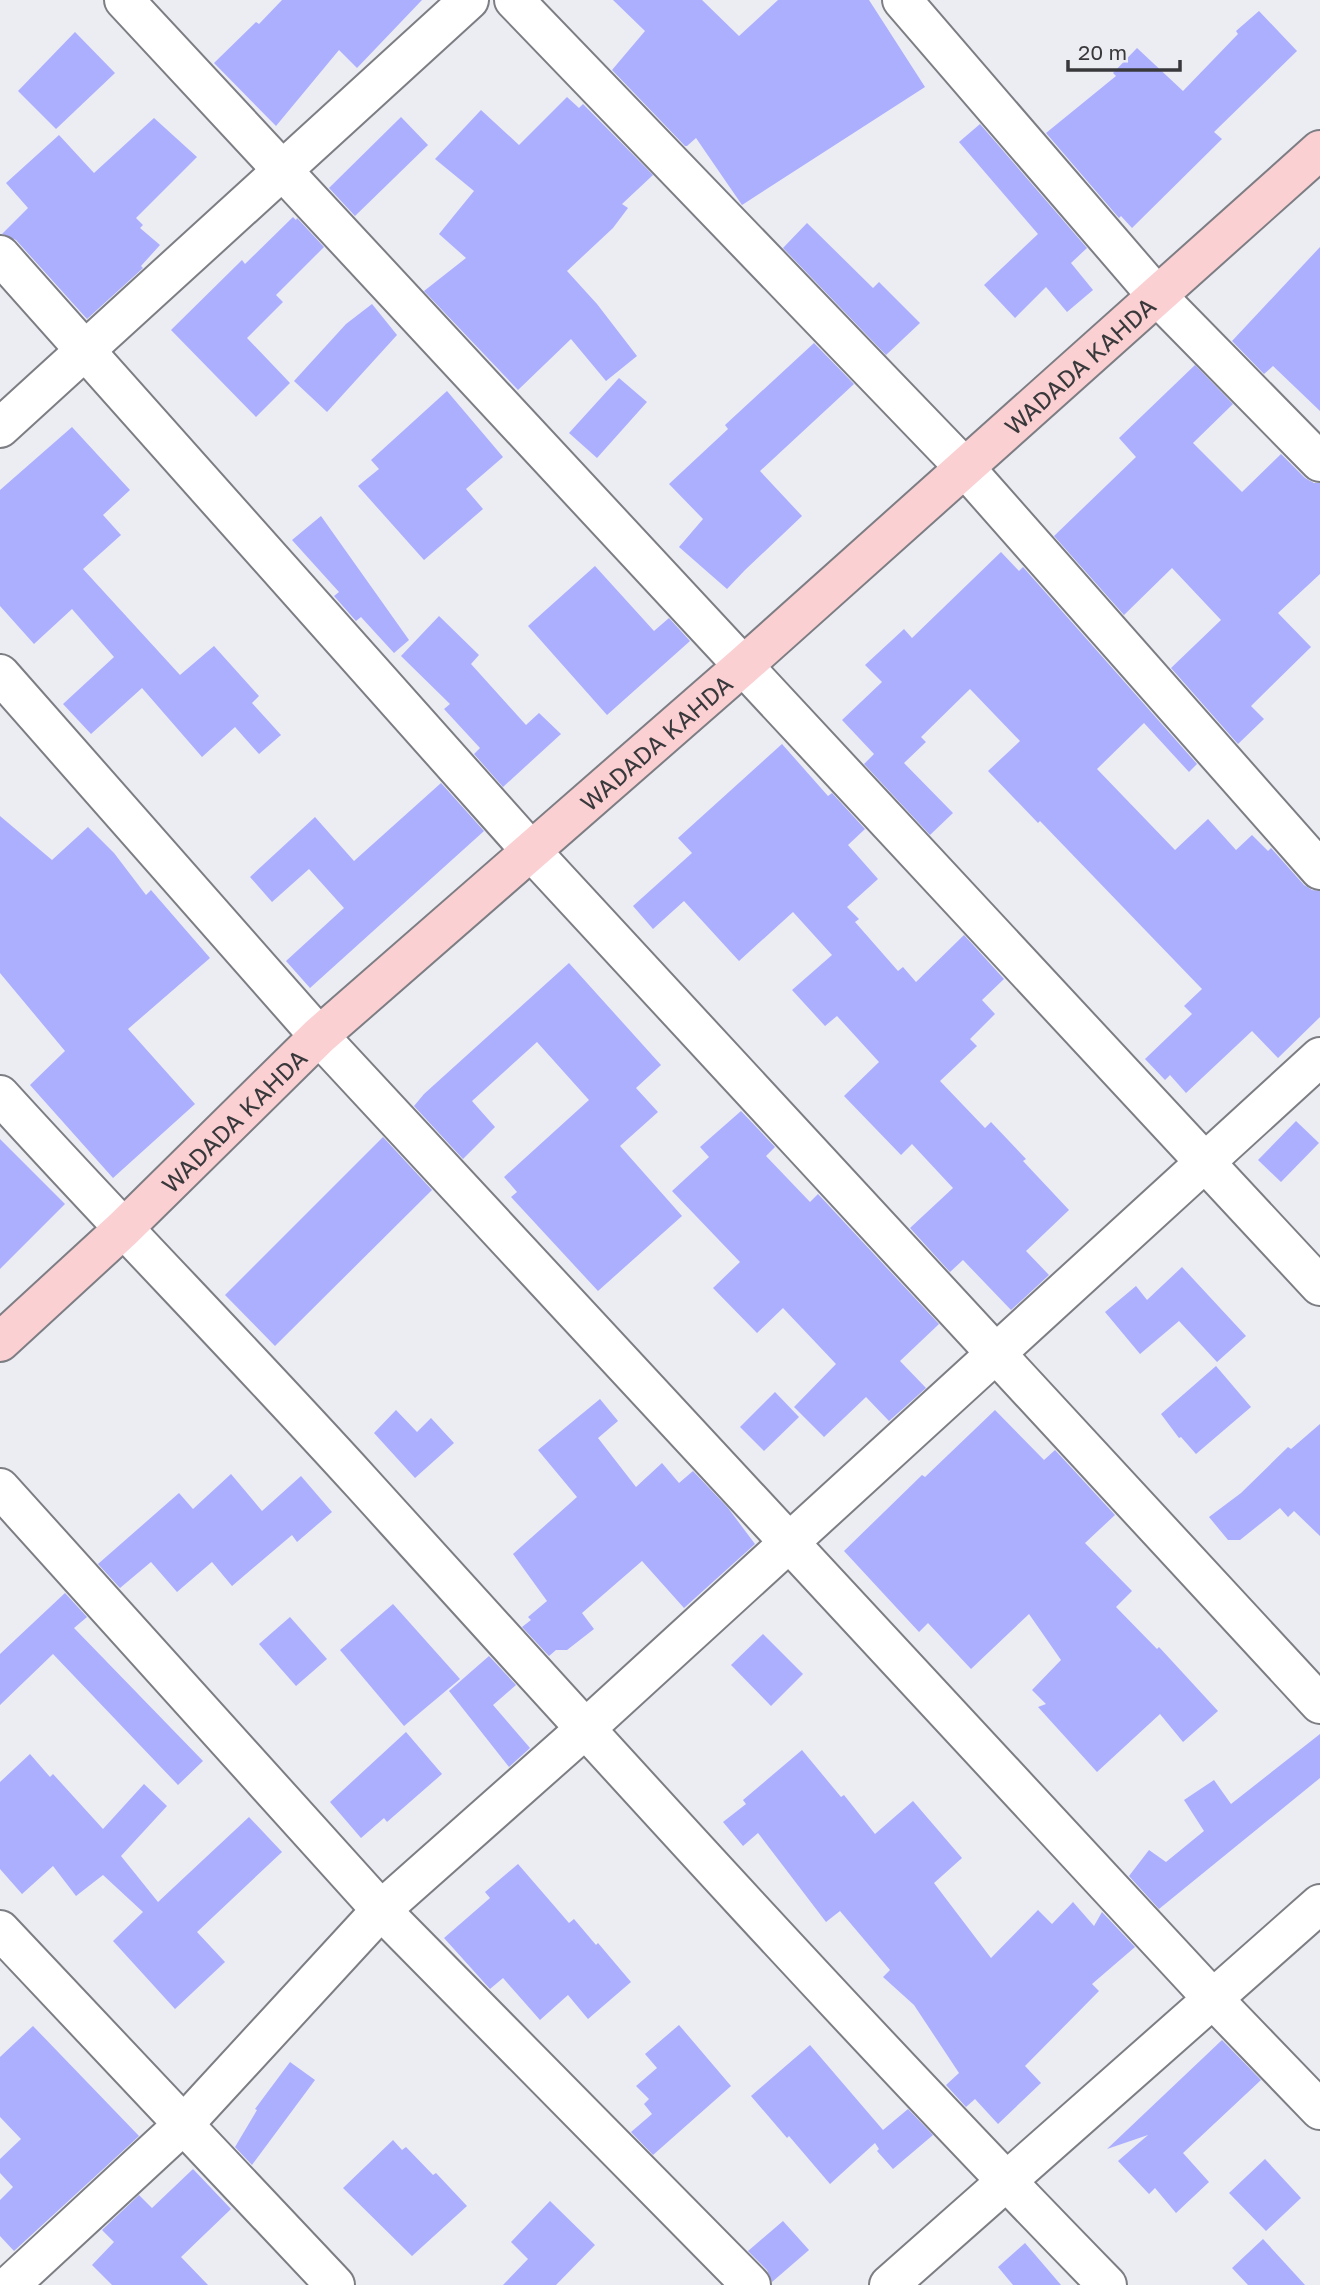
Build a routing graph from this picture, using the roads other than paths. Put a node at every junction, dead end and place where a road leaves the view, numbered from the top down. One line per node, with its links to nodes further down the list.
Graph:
1 (124, 0): 6 (street)
2 (469, 0): 6 (street)
3 (513, 0): 12 (street)
4 (902, 0): 8 (street)
5 (1320, 150): 8 (main road, WADADA KAHDA)
6 (284, 171): 9 (street); 13 (street)
7 (0, 255): 9 (street)
8 (1158, 298): 11 (street); 12 (main road, WADADA KAHDA)
9 (86, 350): 10 (street); 15 (street)
10 (0, 428)
11 (1320, 462)
12 (965, 468): 13 (main road, WADADA KAHDA); 16 (street)
13 (744, 665): 15 (main road, WADADA KAHDA); 20 (street)
14 (0, 674): 17 (street)
15 (532, 852): 17 (main road, WADADA KAHDA); 24 (street)
16 (1320, 870)
17 (319, 1036): 21 (main road, WADADA KAHDA); 26 (street)
18 (1320, 1057): 20 (street)
19 (0, 1095): 21 (street)
20 (1206, 1163): 22 (street); 24 (street)
21 (122, 1229): 23 (main road, WADADA KAHDA); 28 (street)
22 (1320, 1286)
23 (0, 1342)
24 (995, 1354): 26 (street); 27 (street)
25 (0, 1488): 30 (street)
26 (789, 1543): 28 (street); 32 (street)
27 (1320, 1704)
28 (584, 1730): 30 (street); 35 (street)
29 (1320, 1904): 32 (street)
30 (382, 1910): 34 (street); 38 (street)
31 (0, 1930): 34 (street)
32 (1214, 2000): 33 (street); 35 (street)
33 (1320, 2110)
34 (184, 2124): 36 (street); 37 (street)
35 (1006, 2182): 39 (street); 40 (street)
36 (10, 2285)
37 (335, 2285)
38 (751, 2285)
39 (889, 2285)
40 (1107, 2285)

